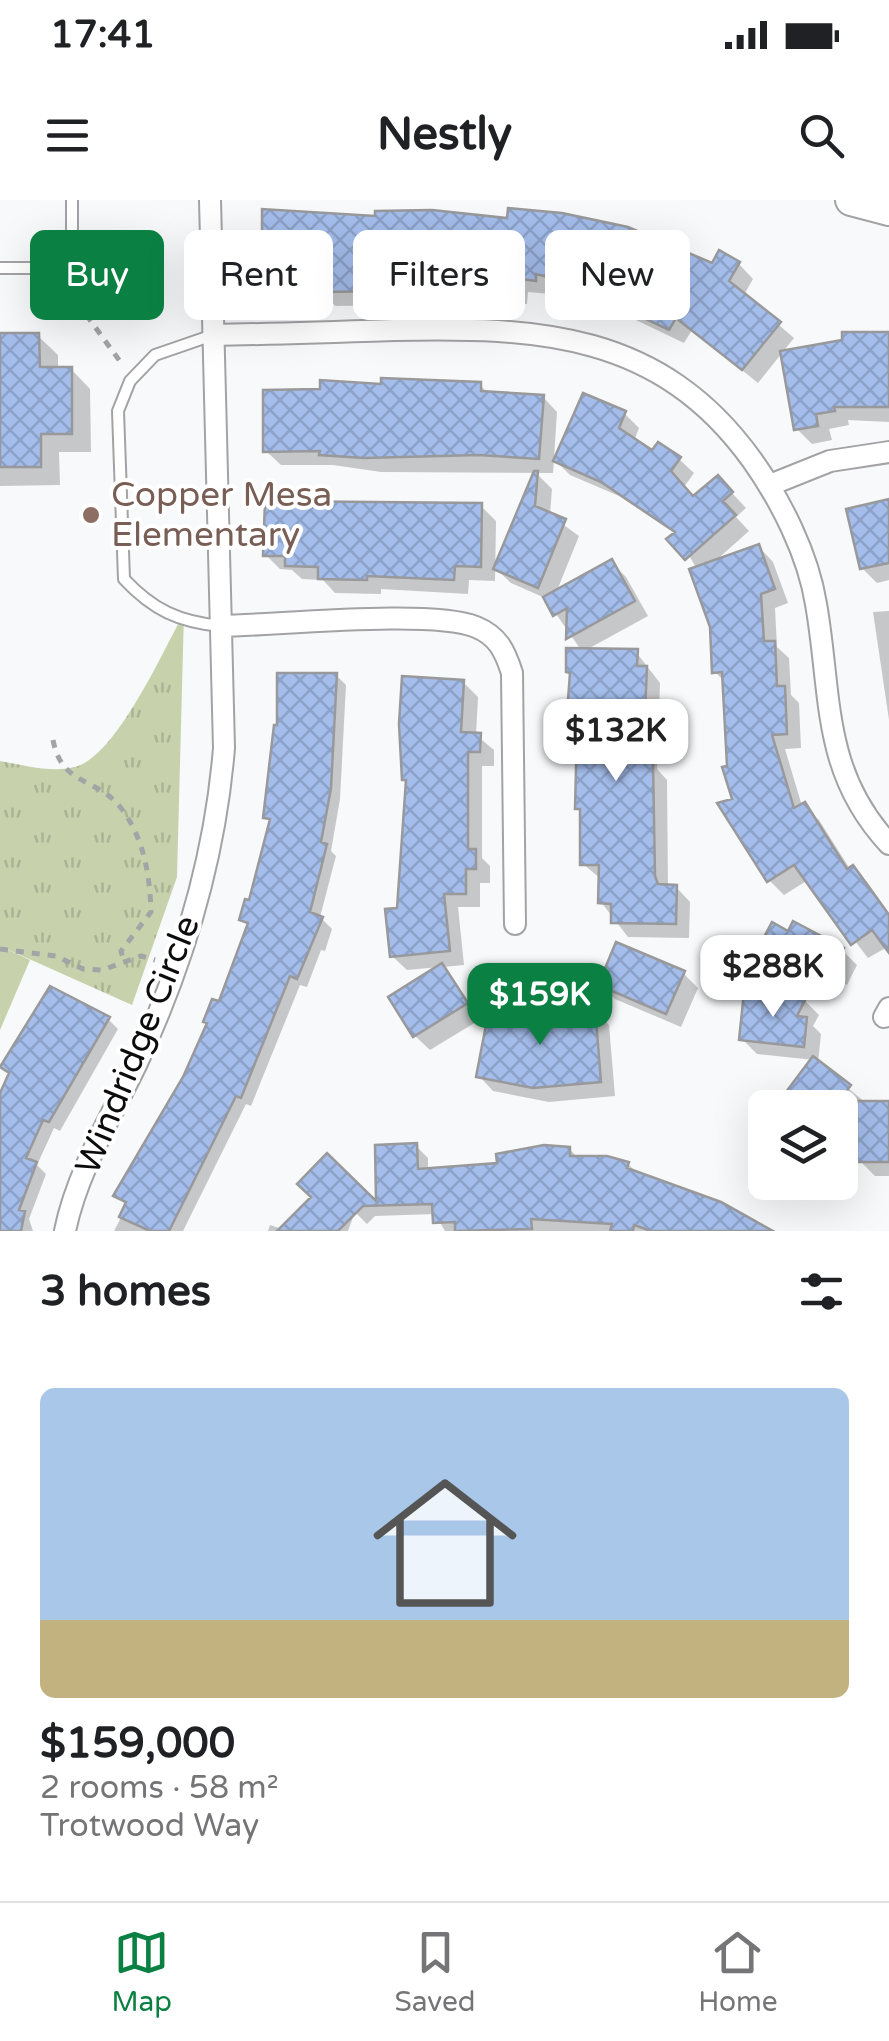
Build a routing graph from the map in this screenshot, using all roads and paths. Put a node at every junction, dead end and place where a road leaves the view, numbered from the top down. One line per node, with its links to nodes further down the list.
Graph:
1 (72, 200): 5 (lane)
2 (210, 200): 9 (street, Windridge Circle)
3 (851, 200): 4 (street)
4 (889, 210)
5 (69, 230)
6 (30, 266): 7 (lane)
7 (0, 268)
8 (94, 320): 10 (path)
9 (213, 335): 10 (lane); 12 (street); 13 (street, Windridge Circle)
10 (135, 376): 13 (lane)
11 (889, 452): 12 (street)
12 (770, 484): 15 (street)
13 (222, 626): 16 (street); 19 (street, Windridge Circle)
14 (53, 740): 18 (path)
15 (889, 844)
16 (516, 924)
17 (0, 949): 18 (path)
18 (123, 959): 19 (path)
19 (178, 967): 20 (street, Windridge Circle)
20 (64, 1231)

